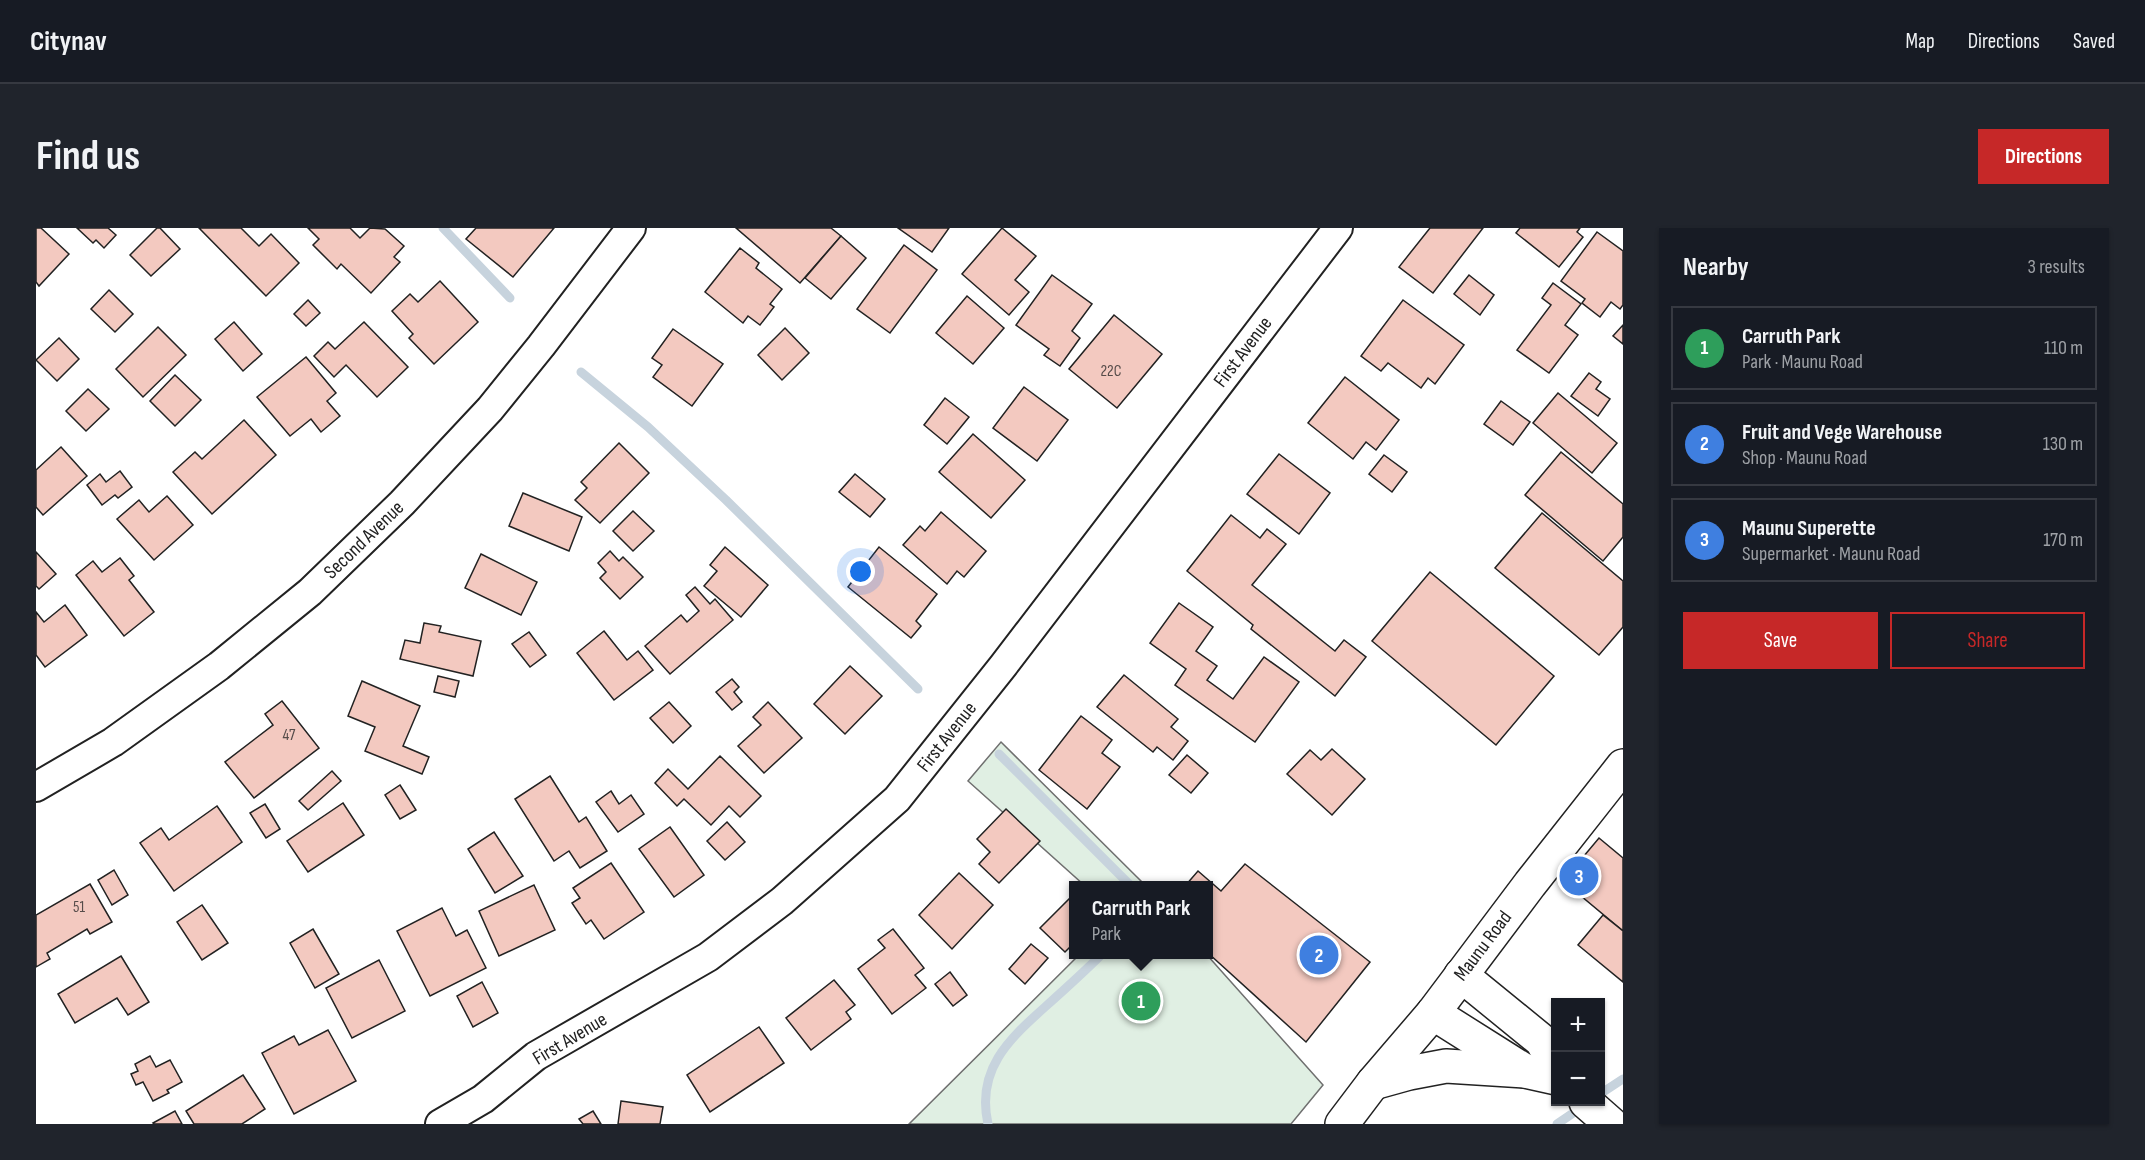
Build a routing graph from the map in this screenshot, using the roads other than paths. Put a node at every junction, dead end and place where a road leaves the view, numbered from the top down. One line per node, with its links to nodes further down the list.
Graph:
1 (631, 228): 4 (street, Second Avenue)
2 (1338, 228): 9 (street, First Avenue)
3 (1623, 766): 5 (main road, Maunu Road)
4 (36, 787)
5 (1461, 975): 6 (main road, Maunu Road); 7 (main road)
6 (1433, 1013): 7 (main road); 8 (main road, Maunu Road)
7 (1545, 1072): 8 (main road)
8 (1373, 1083): 10 (main road, Maunu Road)
9 (440, 1124)
10 (1342, 1124)

